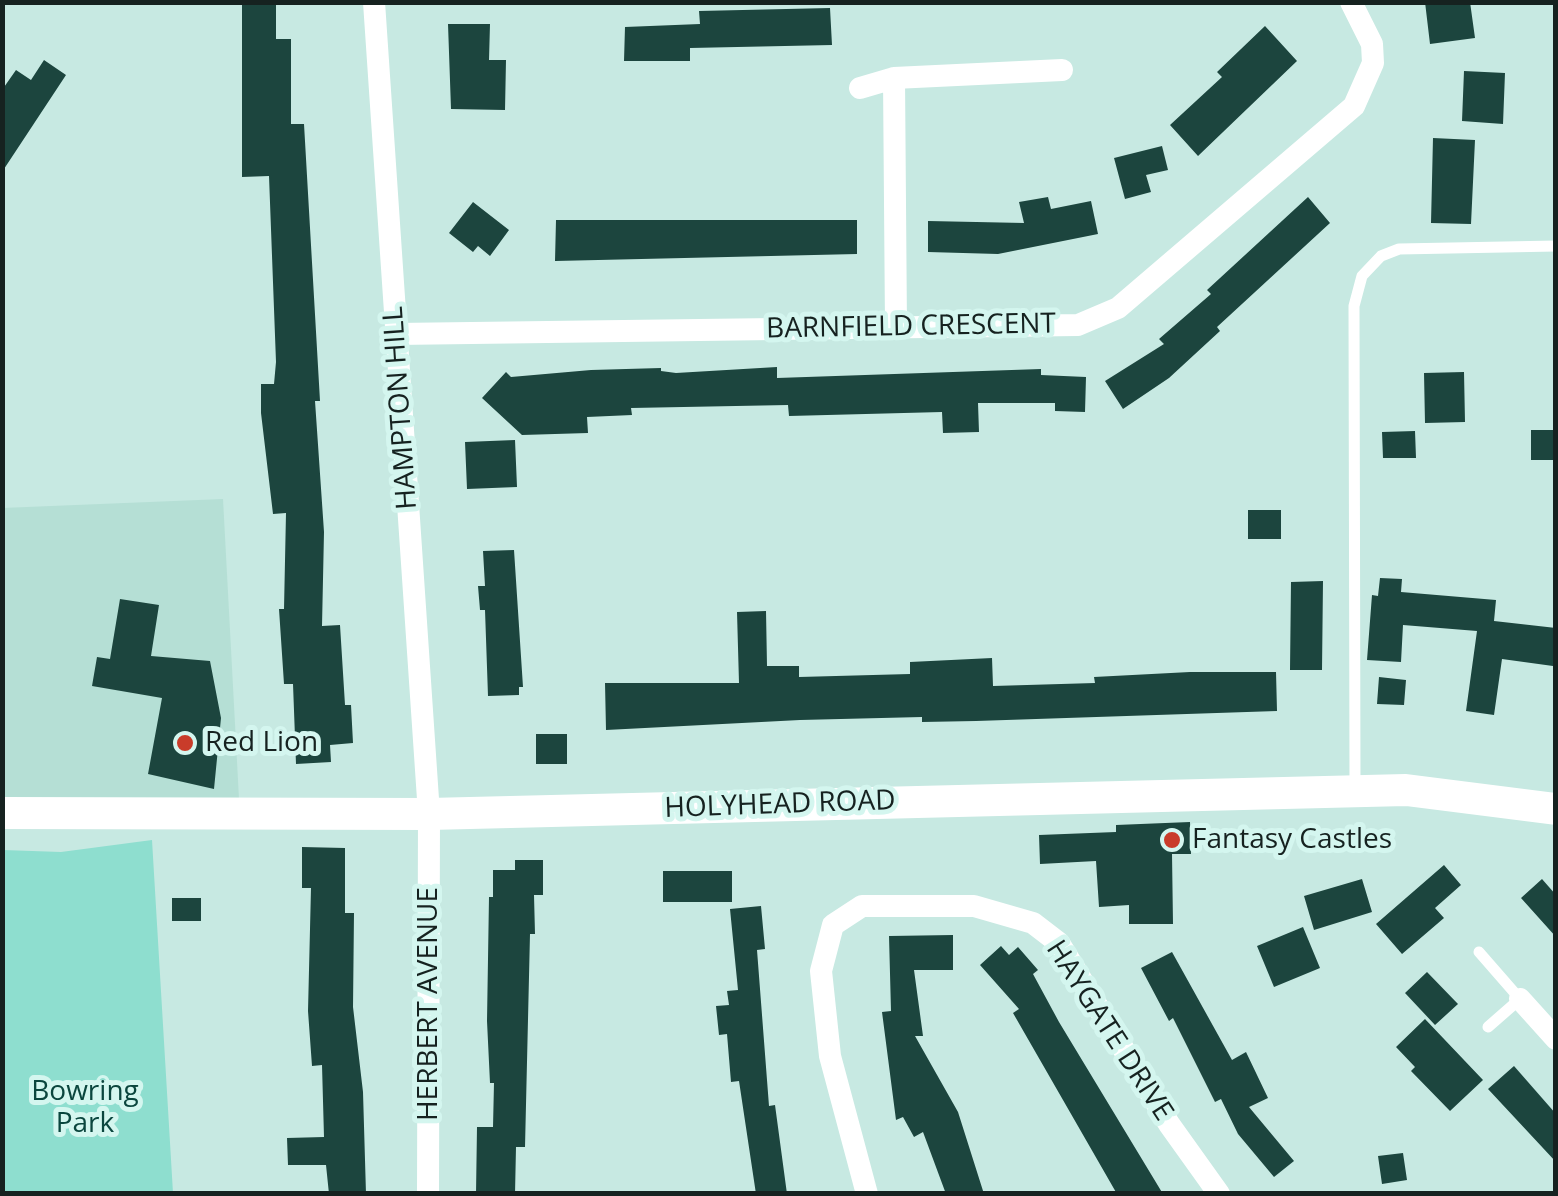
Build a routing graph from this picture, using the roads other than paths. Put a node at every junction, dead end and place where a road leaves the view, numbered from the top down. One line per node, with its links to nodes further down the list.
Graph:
1 (374, 2): 8 (street, HAMPTON HILL)
2 (1351, 2): 7 (street, BARNFIELD CRESCENT)
3 (1062, 70): 4 (street)
4 (894, 78): 5 (street); 7 (street)
5 (860, 88)
6 (1556, 246): 9 (lane)
7 (896, 328): 8 (street, BARNFIELD CRESCENT)
8 (396, 334): 12 (street, HAMPTON HILL)
9 (1355, 791): 10 (main road, HOLYHEAD ROAD); 12 (main road, HOLYHEAD ROAD)
10 (1556, 809)
11 (2, 814): 12 (main road, HOLYHEAD ROAD)
12 (429, 814): 17 (street, HERBERT AVENUE)
13 (1478, 952): 14 (lane)
14 (1520, 999): 15 (lane); 16 (street)
15 (1488, 1027)
16 (1556, 1039)
17 (428, 1194)
18 (867, 1194): 19 (street, HAYGATE DRIVE)
19 (1219, 1194)

